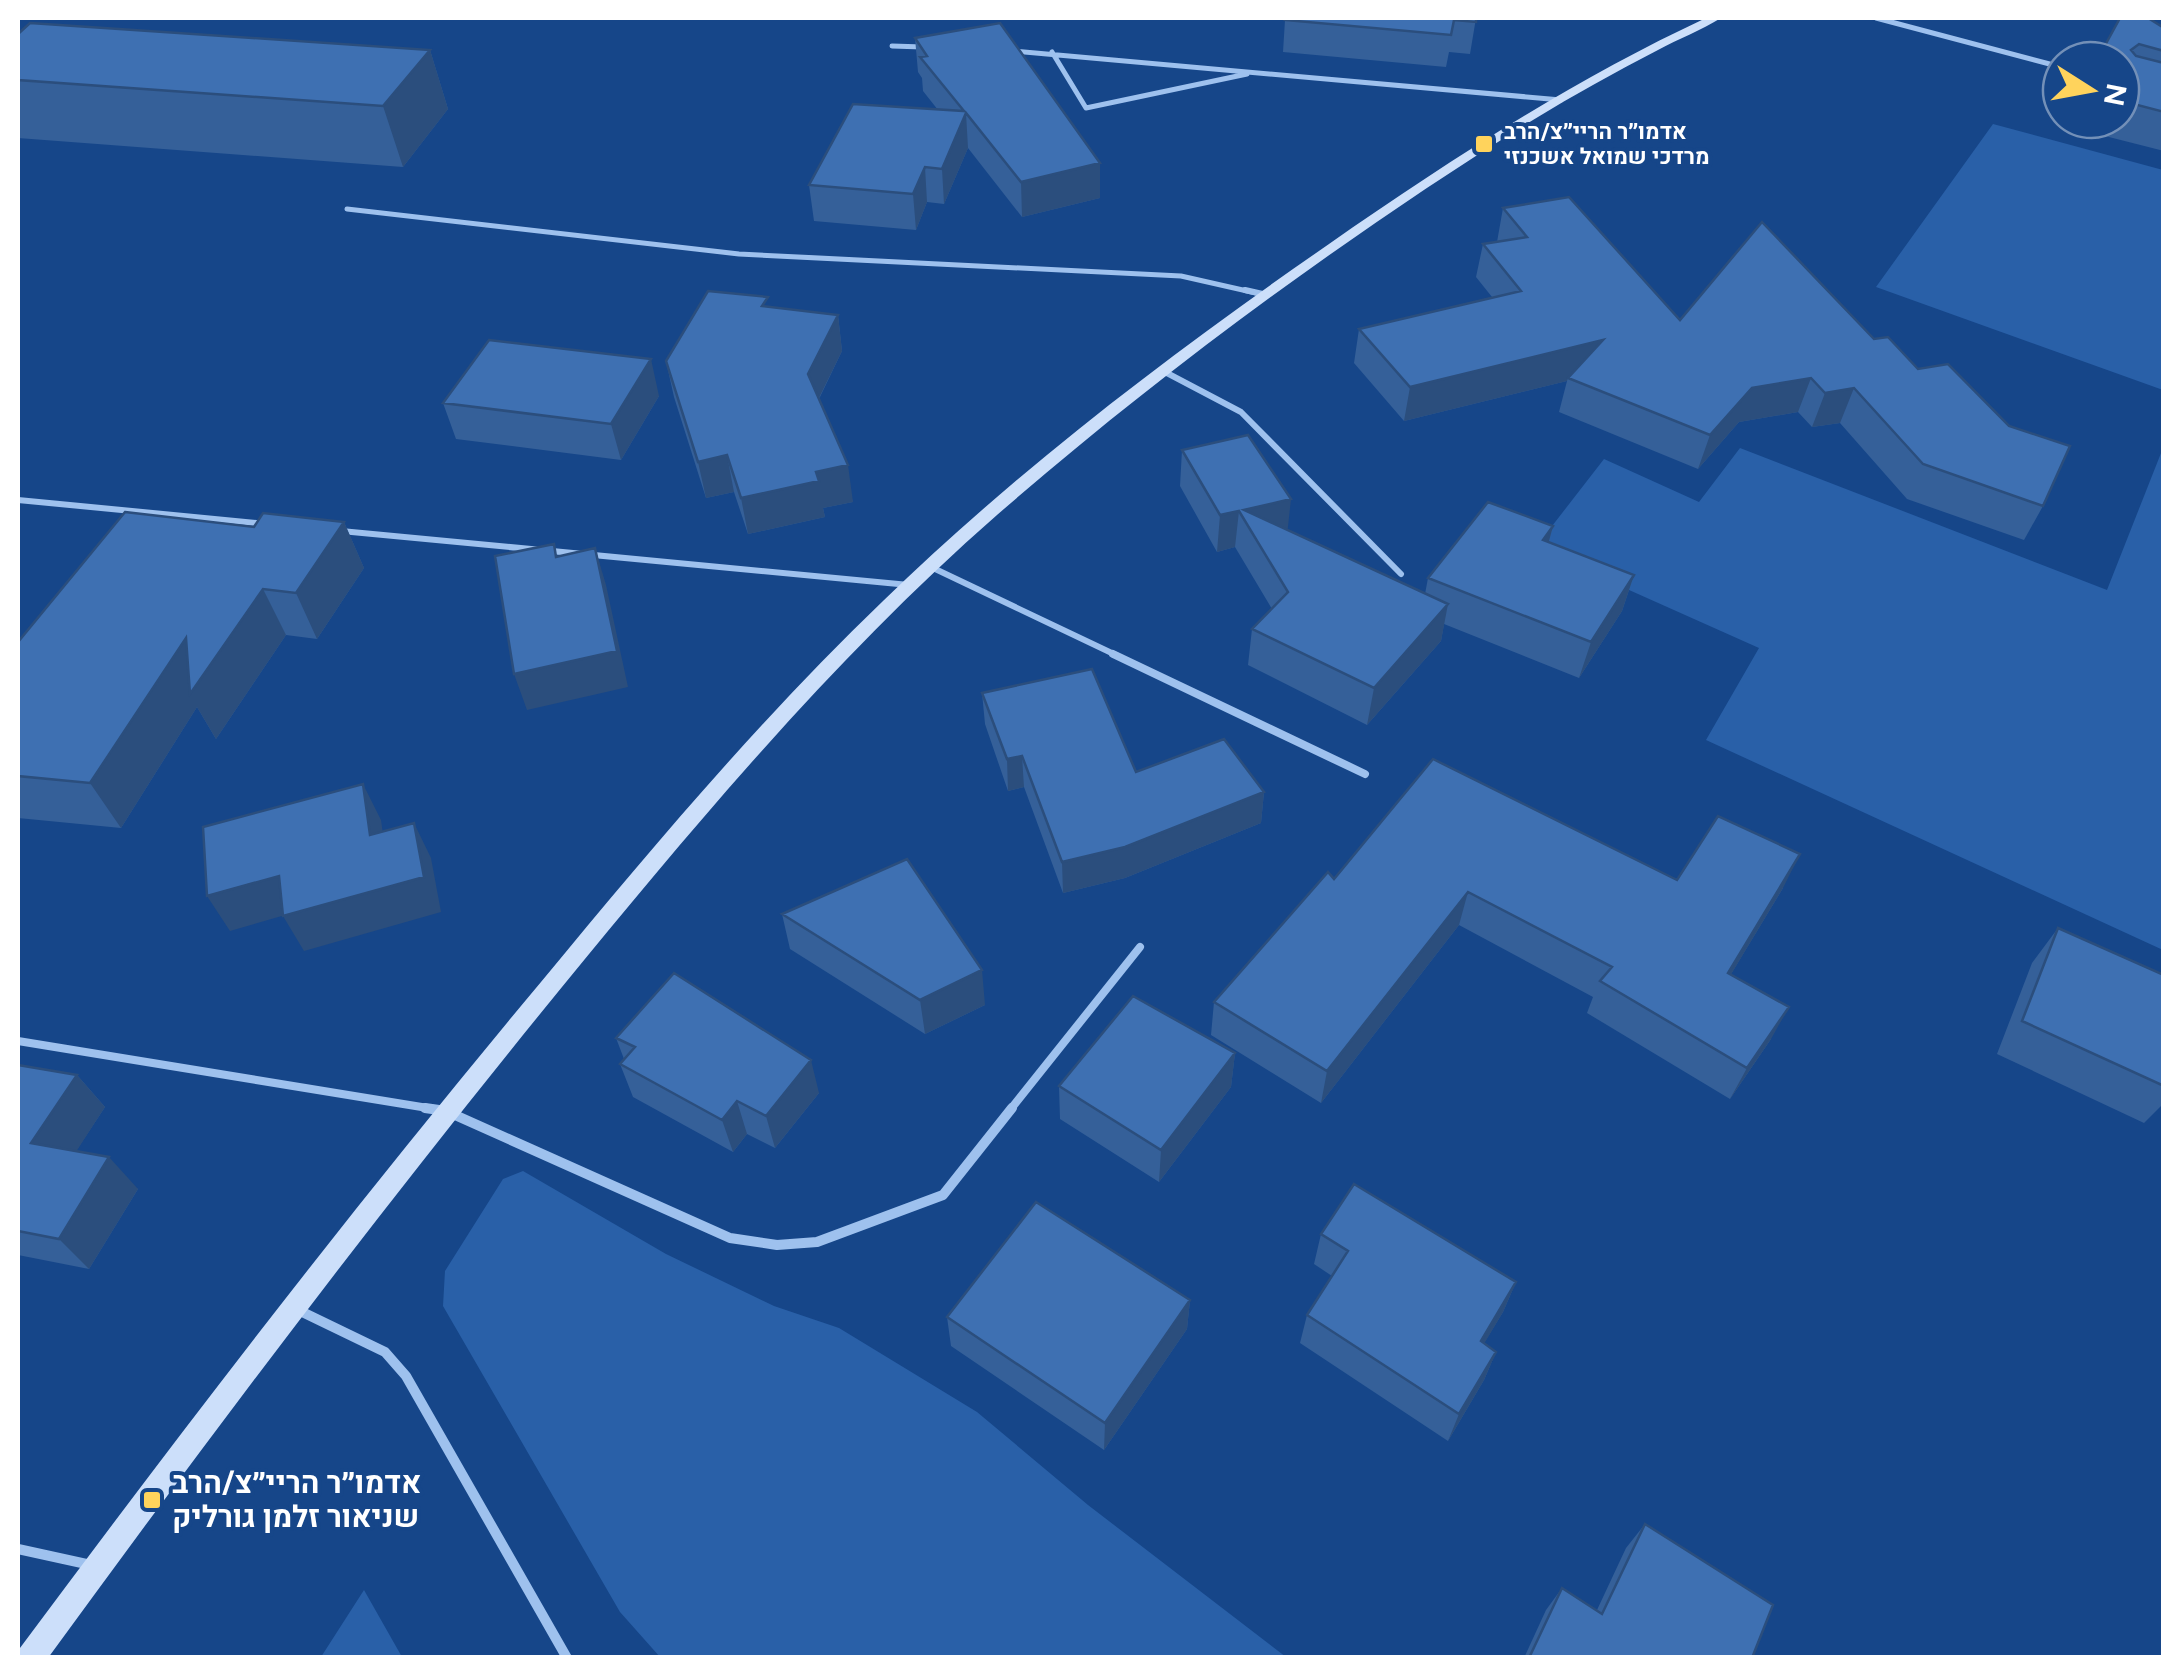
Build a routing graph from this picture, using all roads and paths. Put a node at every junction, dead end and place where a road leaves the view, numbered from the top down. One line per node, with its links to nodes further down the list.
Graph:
1 (1715, 18): 9 (street)
2 (1876, 18): 7 (lane)
3 (892, 46): 4 (lane)
4 (932, 48)
5 (1012, 50): 6 (lane)
6 (1052, 52): 8 (lane); 8 (lane)
7 (2041, 63)
8 (1257, 72): 9 (lane)
9 (1562, 100): 11 (street)
10 (348, 209): 11 (lane)
11 (1267, 295): 12 (street)
12 (1165, 372): 16 (street); 17 (lane)
13 (18, 500): 14 (lane)
14 (276, 525)
15 (335, 530): 18 (lane)
16 (930, 567): 18 (street); 19 (lane)
17 (1401, 574)
18 (911, 585): 22 (street)
19 (1365, 774)
20 (1140, 947): 22 (lane)
21 (18, 1040): 22 (lane)
22 (446, 1111): 23 (street)
23 (293, 1308): 25 (street); 27 (lane)
24 (18, 1549): 25 (lane)
25 (98, 1566): 26 (street)
26 (30, 1658)
27 (567, 1658)

